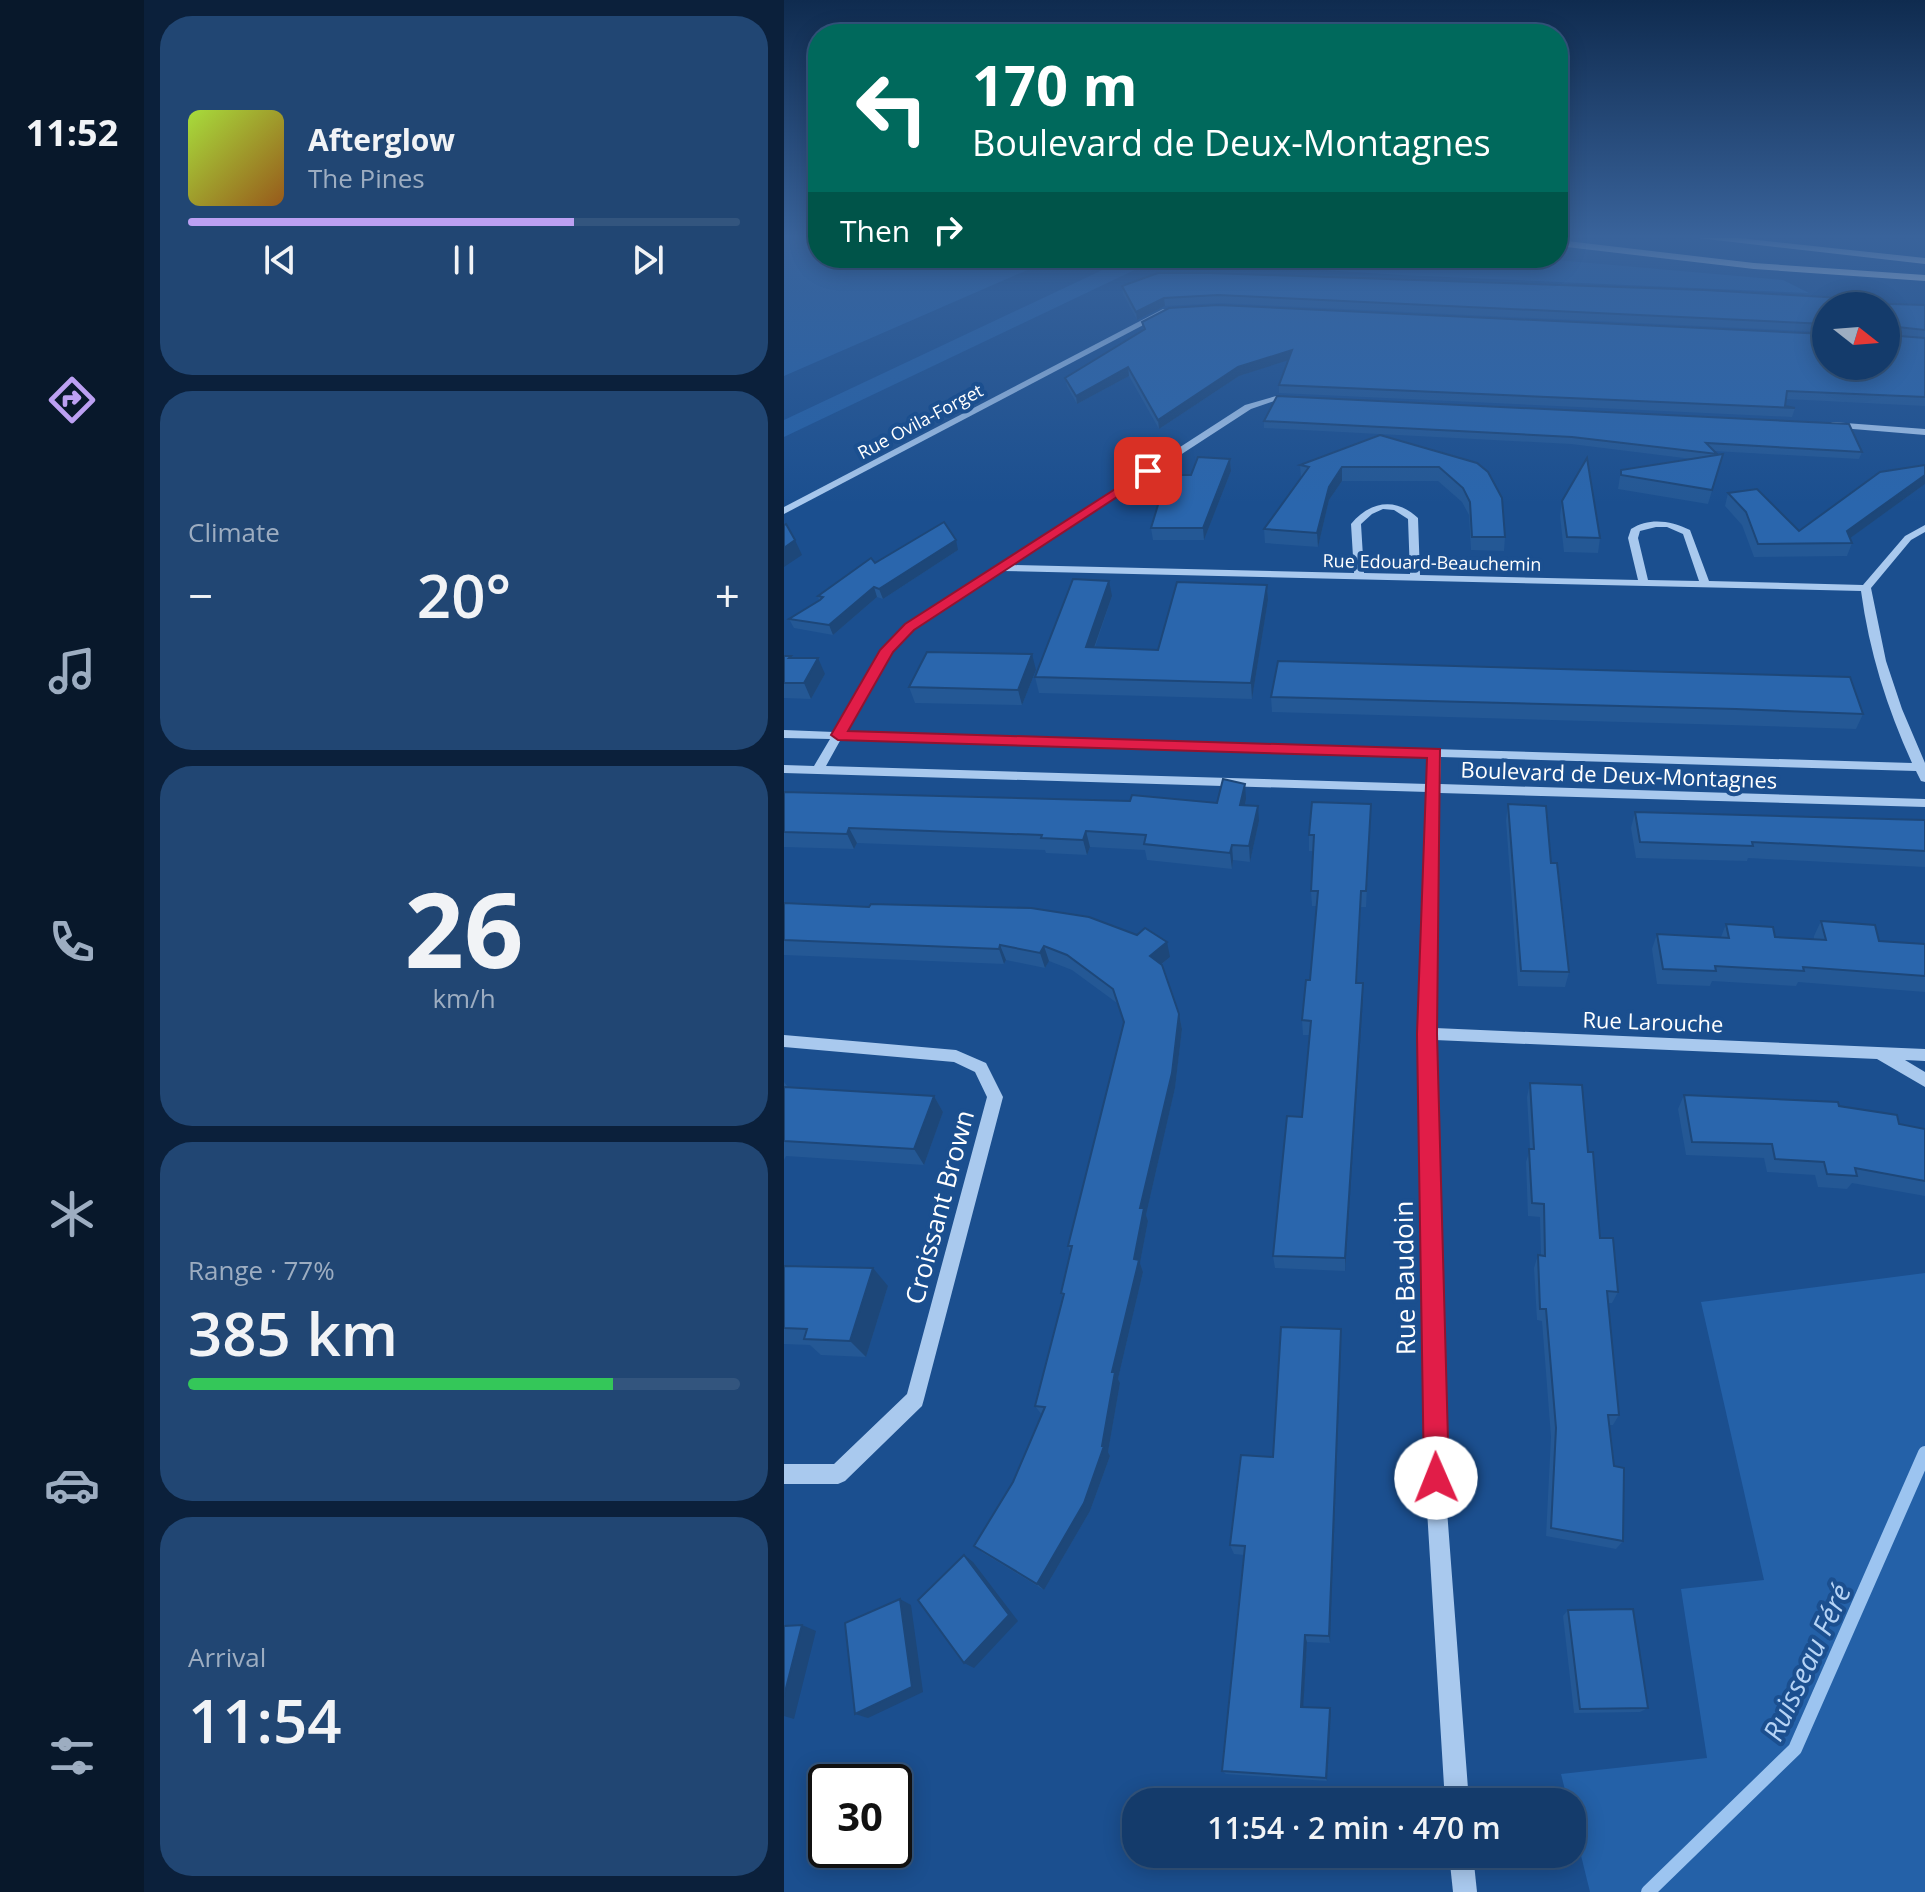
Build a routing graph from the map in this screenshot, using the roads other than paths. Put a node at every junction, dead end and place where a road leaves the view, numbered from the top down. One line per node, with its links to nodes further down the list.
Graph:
1 (1132, 326): 5 (street, Rue Ovila-Forget)
2 (1307, 400): 7 (street)
3 (1827, 424): 4 (street)
4 (1925, 432)
5 (784, 511)
6 (1925, 528): 12 (street)
7 (997, 568): 8 (street, Rue Edouard-Beauchemin); 14 (street)
8 (1359, 576): 9 (street, Rue Edouard-Beauchemin); 9 (street)
9 (1415, 578): 10 (street, Rue Edouard-Beauchemin)
10 (1644, 583): 11 (street, Rue Edouard-Beauchemin); 11 (street)
11 (1705, 584): 12 (street, Rue Edouard-Beauchemin)
12 (1866, 588): 18 (street)
13 (784, 734): 14 (street, Boulevard de Deux-Montagnes)
14 (838, 735): 15 (street, Boulevard de Deux-Montagnes); 17 (street)
15 (1435, 753): 18 (street, Boulevard de Deux-Montagnes); 19 (street, Rue Baudoin)
16 (784, 769): 17 (street, Boulevard de Deux-Montagnes)
17 (818, 770): 19 (street, Boulevard de Deux-Montagnes)
18 (1923, 770)
19 (1436, 789): 20 (street, Boulevard de Deux-Montagnes); 21 (street, Rue Baudoin)
20 (1925, 803)
21 (1427, 1034): 23 (street, Rue Larouche); 27 (street, Rue Baudoin)
22 (784, 1041): 26 (street, Croissant Brown)
23 (1877, 1052): 24 (street, Rue Larouche); 25 (street, Rue Larouche)
24 (1925, 1055)
25 (1925, 1080)
26 (784, 1474)
27 (1456, 1788)
28 (1462, 1868): 29 (street)
29 (1465, 1892)

